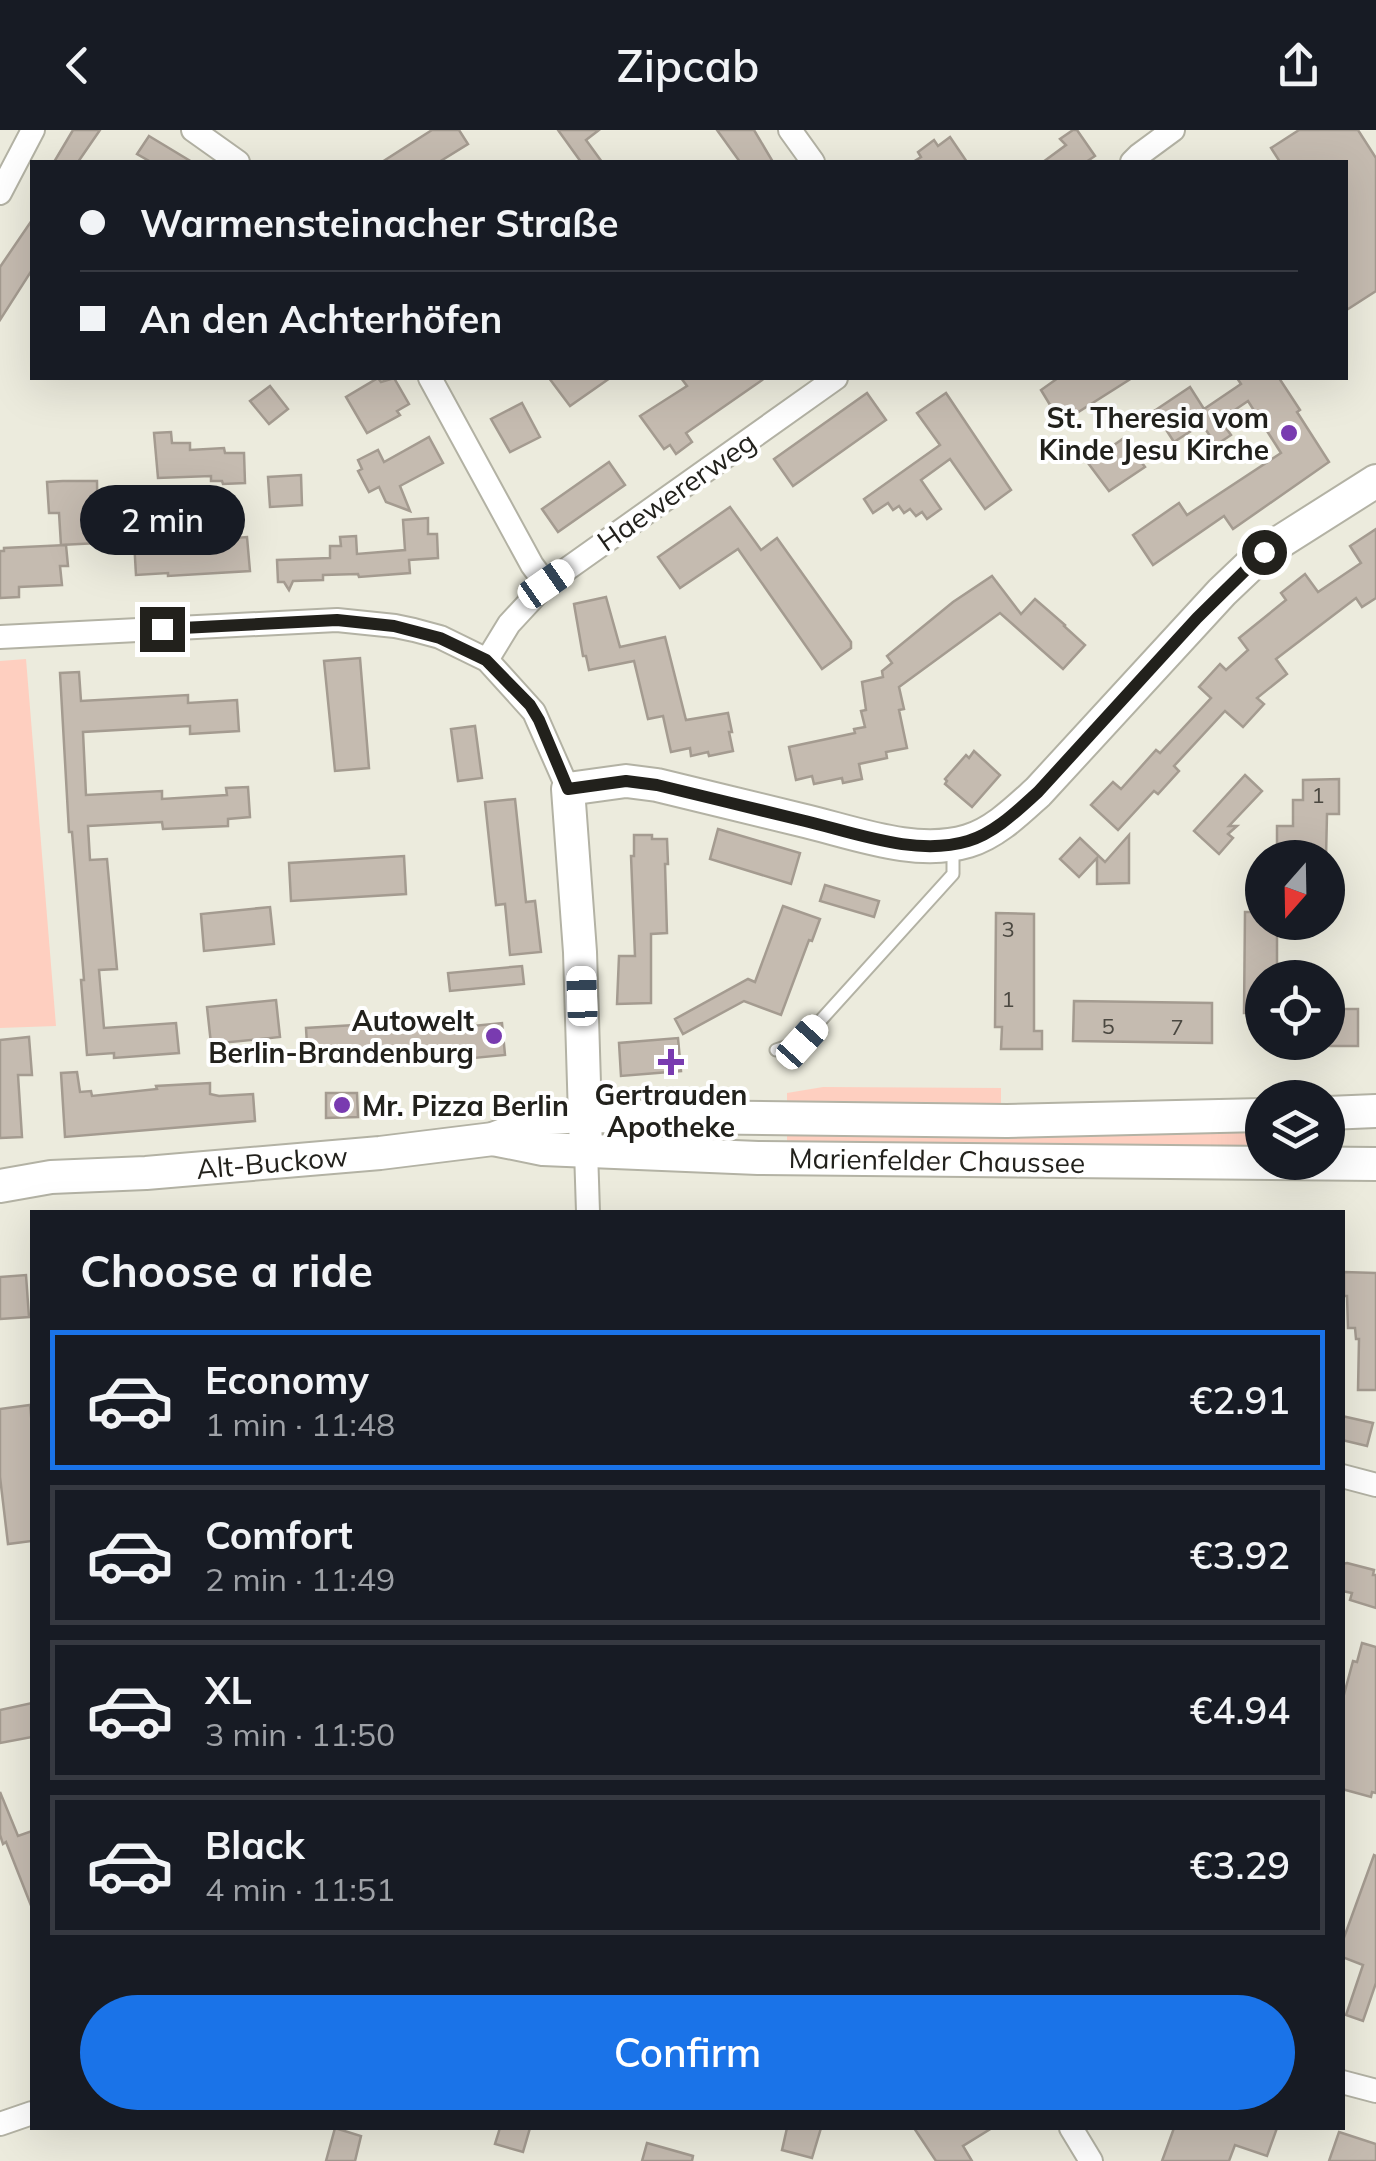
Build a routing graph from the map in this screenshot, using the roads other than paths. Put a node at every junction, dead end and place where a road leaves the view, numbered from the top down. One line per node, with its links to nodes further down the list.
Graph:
1 (33, 130): 8 (street)
2 (193, 130): 5 (street)
3 (790, 130): 6 (street)
4 (1174, 130): 7 (street)
5 (235, 160)
6 (812, 160)
7 (1134, 160)
8 (0, 193)
9 (431, 380): 12 (street)
10 (833, 380): 12 (street, Haewererweg)
11 (1376, 481): 16 (main road)
12 (546, 584): 14 (street, Haewererweg)
13 (0, 638): 14 (street)
14 (486, 660): 15 (street)
15 (568, 789): 16 (main road); 21 (main road)
16 (953, 844): 17 (lane)
17 (776, 1050)
18 (1376, 1111): 19 (main road)
19 (1345, 1112)
20 (1245, 1115): 22 (main road, Marienfelder Chaussee)
21 (585, 1116): 22 (main road, Marienfelder Chaussee); 23 (main road, Marienfelder Chaussee); 24 (main road)
22 (775, 1118): 25 (lane)
23 (493, 1139): 24 (main road, Marienfelder Chaussee); 28 (main road, Alt-Buckow)
24 (586, 1150): 25 (main road, Marienfelder Chaussee); 30 (street)
25 (774, 1158): 26 (main road, Marienfelder Chaussee)
26 (1376, 1164)
27 (0, 1170): 28 (main road, Alt-Buckow)
28 (51, 1177): 29 (main road, Alt-Buckow)
29 (0, 1186)
30 (588, 1210)
31 (1345, 1477): 32 (street)
32 (1376, 1484)
33 (1345, 2083): 34 (street)
34 (1376, 2091)
35 (30, 2114): 36 (street)
36 (0, 2124)
37 (1072, 2130): 38 (street)
38 (1092, 2161)

